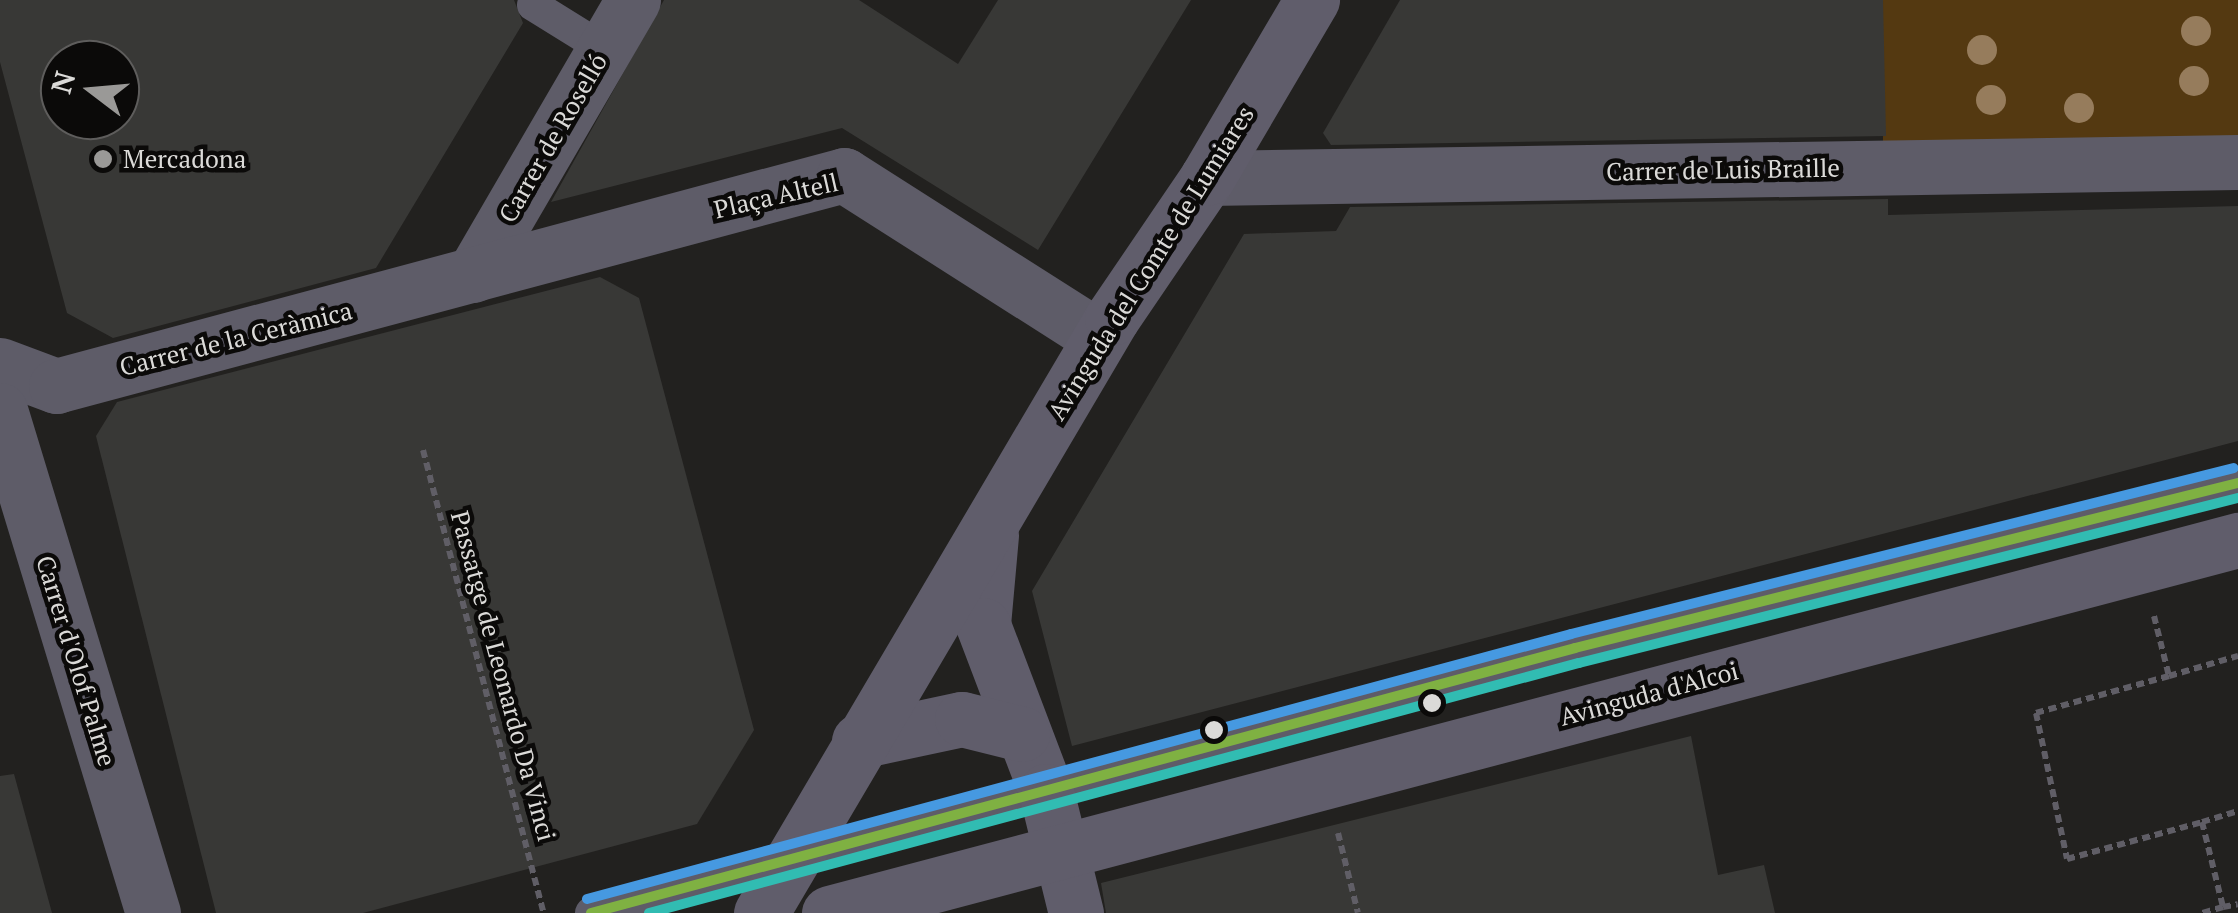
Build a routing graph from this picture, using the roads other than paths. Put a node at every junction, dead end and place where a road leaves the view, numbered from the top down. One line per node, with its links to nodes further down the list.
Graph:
1 (633, 0): 4 (street, Carrer de Roselló)
2 (1312, 0): 6 (street, Avinguda del Comte de Lumiares)
3 (533, 5): 4 (lane)
4 (604, 49): 7 (street, Carrer de Roselló)
5 (2238, 162): 6 (street, Carrer de Luis Braille)
6 (1207, 178): 8 (street, Avinguda del Comte de Lumiares)
7 (473, 275): 8 (street, Plaça Altell); 9 (street, Carrer de la Ceràmica)
8 (1100, 338): 12 (street, Avinguda del Comte de Lumiares)
9 (0, 365)
10 (0, 410): 19 (street, Carrer d'Olof Palme)
11 (2238, 483): 16 (lane)
12 (992, 527): 14 (street, Avinguda del Comte de Lumiares); 15 (street, Avinguda del Comte de Lumiares)
13 (2238, 540): 17 (street, Avinguda d'Alcoi)
14 (1022, 734): 15 (street); 16 (street, Avinguda del Comte de Lumiares)
15 (859, 742): 18 (street, Avinguda del Comte de Lumiares)
16 (1046, 791): 17 (street, Avinguda del Comte de Lumiares); 18 (lane)
17 (1060, 848): 22 (street, Avinguda d'Alcoi); 23 (street, Avinguda del Comte de Lumiares)
18 (792, 858): 20 (lane); 21 (street, Avinguda del Comte de Lumiares)
19 (153, 913)
20 (590, 913)
21 (762, 913)
22 (829, 913)
23 (1076, 913)

